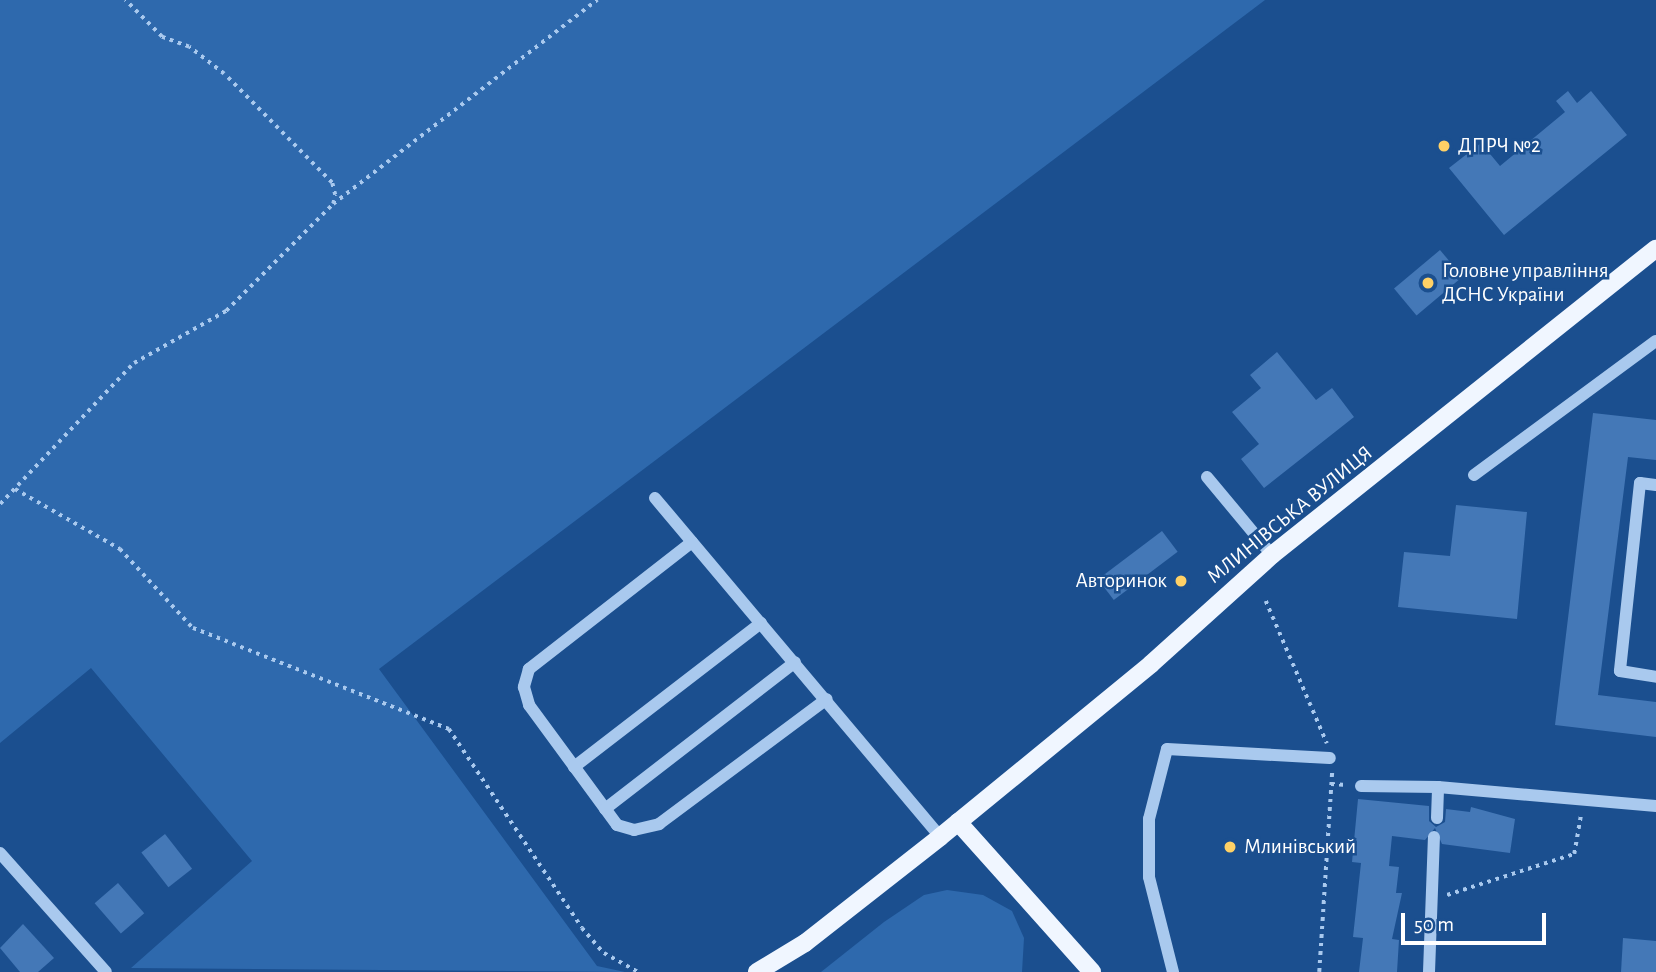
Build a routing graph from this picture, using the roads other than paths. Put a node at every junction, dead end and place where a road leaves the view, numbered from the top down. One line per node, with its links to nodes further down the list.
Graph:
1 (1656, 249): 8 (main road, МЛИНІВСЬКА ВУЛИЦЯ)
2 (1656, 341): 3 (street)
3 (1474, 475)
4 (1207, 477): 8 (street)
5 (1656, 485): 11 (street)
6 (655, 498): 7 (street)
7 (692, 542): 9 (street); 14 (street)
8 (1272, 555): 20 (main road, МЛИНІВСЬКА ВУЛИЦЯ)
9 (761, 623): 10 (street); 14 (street)
10 (795, 662): 12 (street); 18 (street)
11 (1656, 677)
12 (827, 699): 18 (street); 21 (street)
13 (1330, 758): 27 (street)
14 (574, 767): 18 (street)
15 (1361, 786): 16 (street)
16 (1438, 787): 17 (street); 19 (street)
17 (1656, 806)
18 (605, 809)
19 (1437, 818)
20 (958, 822): 21 (main road, МЛИНІВСЬКА ВУЛИЦЯ); 24 (main road)
21 (940, 837): 26 (main road, МЛИНІВСЬКА ВУЛИЦЯ)
22 (1434, 837): 28 (street)
23 (0, 853): 25 (street)
24 (1086, 970)
25 (106, 972)
26 (757, 972)
27 (1173, 972)
28 (1429, 972)

